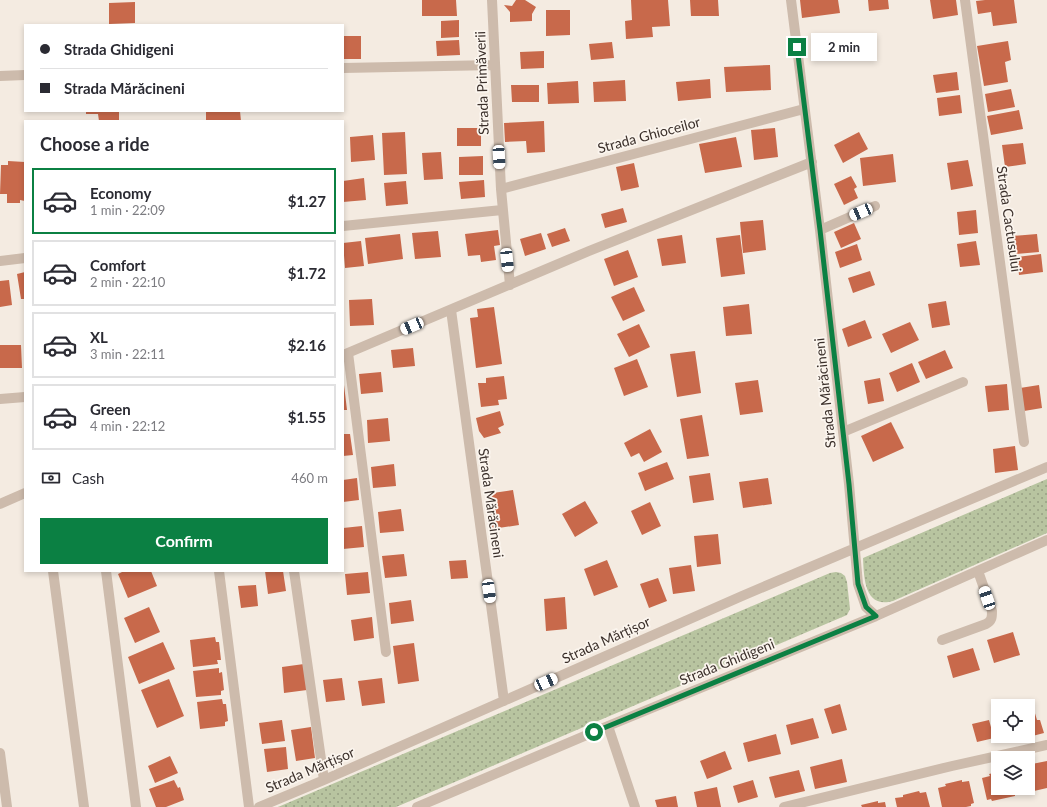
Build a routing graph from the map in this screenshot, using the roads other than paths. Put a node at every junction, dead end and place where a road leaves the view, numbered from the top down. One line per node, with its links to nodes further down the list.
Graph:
1 (492, 0): 4 (street, Strada Primăverii)
2 (791, 0): 8 (street, Strada Mărăcineni)
3 (965, 0): 24 (street, Strada Cactusului)
4 (495, 65): 5 (street); 10 (street, Strada Primăverii)
5 (344, 68)
6 (0, 76): 7 (street)
7 (24, 76)
8 (804, 109): 9 (street, Strada Mărăcineni); 10 (street, Strada Ghioceilor)
9 (812, 162): 14 (street, Strada Mărăcineni); 17 (street)
10 (500, 189): 12 (street, Strada Primăverii)
11 (875, 206): 14 (street)
12 (502, 210): 13 (street); 17 (street, Strada Primăverii)
13 (344, 226)
14 (820, 230): 23 (street, Strada Mărăcineni)
15 (24, 258): 16 (street)
16 (0, 261)
17 (510, 285): 18 (street)
18 (451, 310): 19 (street); 38 (street, Strada Mărăcineni)
19 (345, 354): 37 (street)
20 (963, 382): 23 (street)
21 (24, 397): 22 (street)
22 (0, 398)
23 (843, 432): 29 (street, Strada Mărăcineni)
24 (1024, 442)
25 (1047, 467): 29 (street, Strada Mărțișor)
26 (24, 493): 27 (street)
27 (0, 504)
28 (1047, 540): 30 (street, Strada Ghidigeni)
29 (855, 549): 35 (street, Strada Mărăcineni); 38 (street, Strada Mărțișor)
30 (978, 571): 35 (street, Strada Ghidigeni); 36 (street)
31 (53, 572): 44 (street)
32 (106, 572): 45 (street)
33 (219, 572): 46 (street)
34 (294, 572): 42 (street)
35 (876, 616): 39 (street, Strada Ghidigeni)
36 (942, 640)
37 (386, 652)
38 (504, 701): 42 (street, Strada Mărțișor)
39 (608, 726): 48 (street, Strada Ghidigeni); 49 (street)
40 (1047, 745): 50 (street)
41 (0, 753): 43 (street)
42 (324, 780): 47 (street, Strada Mărțișor)
43 (7, 807)
44 (84, 807)
45 (136, 807)
46 (249, 807)
47 (259, 807)
48 (417, 807)
49 (635, 807)
50 (784, 807)

